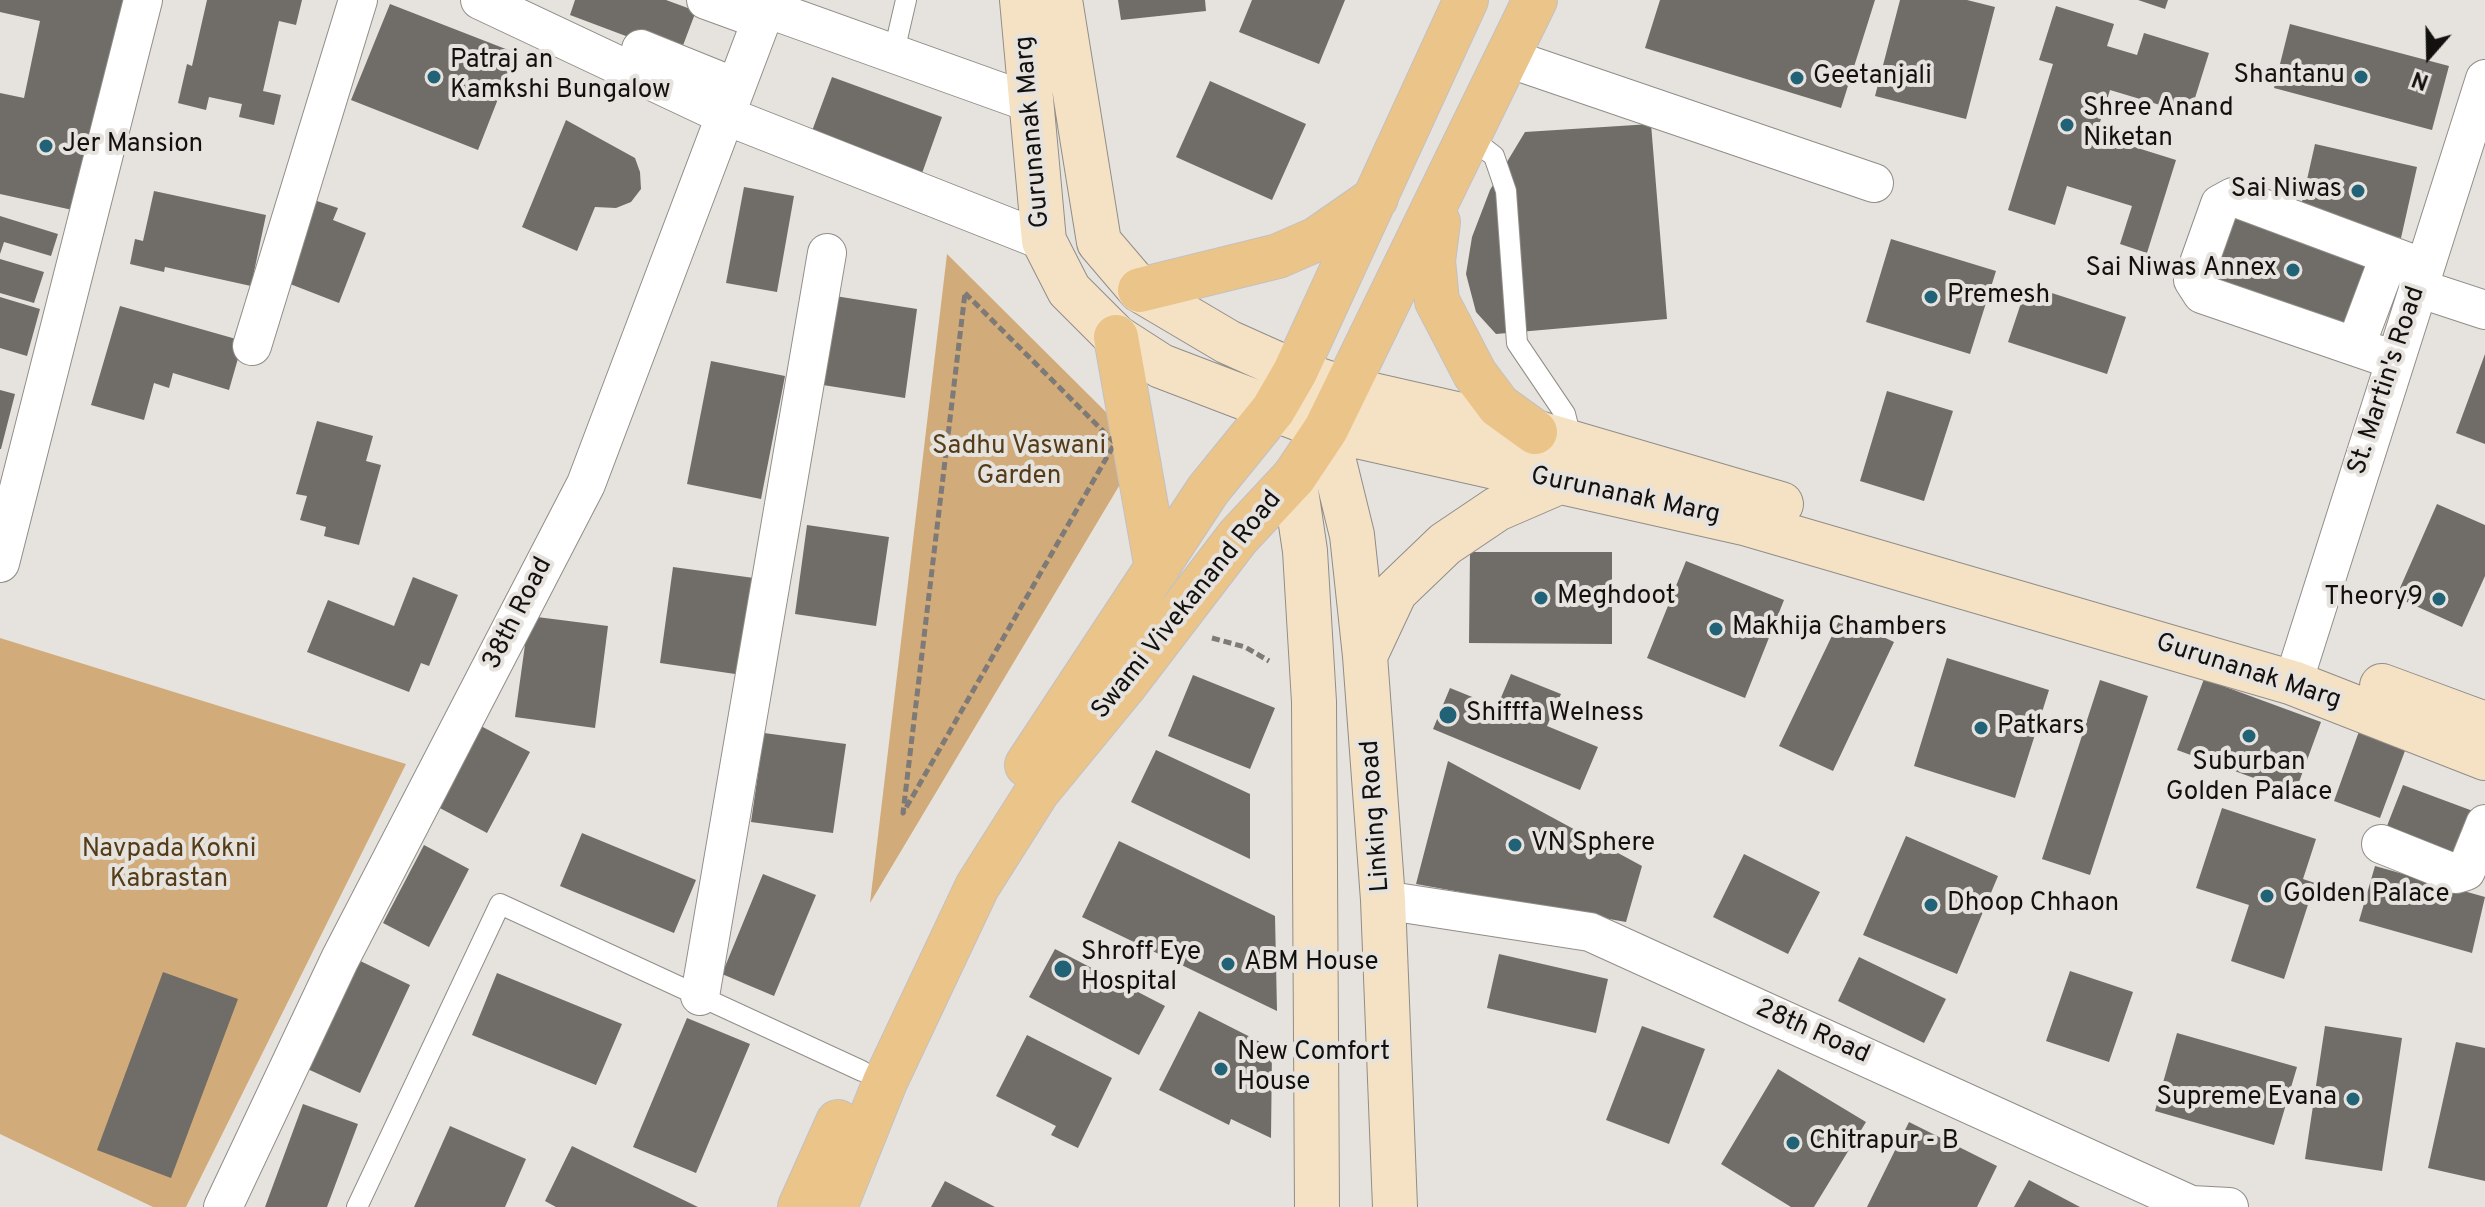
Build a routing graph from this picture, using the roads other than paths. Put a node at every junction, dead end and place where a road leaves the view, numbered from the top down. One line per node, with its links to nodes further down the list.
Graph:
1 (143, 0): 37 (street)
2 (358, 0): 28 (street)
3 (480, 0): 11 (street)
4 (706, 0): 10 (street)
5 (906, 0): 12 (lane)
6 (1022, 0): 16 (main road, Gurunanak Marg)
7 (1060, 0): 24 (main road, Gurunanak Marg)
8 (1466, 0): 20 (main road, Swami Vivekanand Road)
9 (1535, 0): 13 (main road, Swami Vivekanand Road)
10 (765, 9): 12 (street); 15 (street, 38th Road)
11 (552, 15): 15 (street)
12 (893, 56): 16 (street)
13 (1508, 58): 17 (main road, Swami Vivekanand Road); 18 (street)
14 (2485, 79): 23 (street, St. Martin's Road)
15 (730, 101): 21 (street); 50 (street, 38th Road)
16 (1031, 103): 21 (main road, Gurunanak Marg)
17 (1468, 136): 19 (main road, Swami Vivekanand Road); 34 (lane)
18 (1874, 183)
19 (1442, 188): 31 (main road, Swami Vivekanand Road); 34 (main road)
20 (1376, 198): 24 (main road); 30 (main road, Swami Vivekanand Road)
21 (1044, 241): 26 (main road, Gurunanak Marg)
22 (827, 253): 46 (street)
23 (2411, 271): 25 (street); 27 (street); 27 (street); 29 (street, St. Martin's Road)
24 (1140, 290): 30 (main road, Gurunanak Marg)
25 (2485, 310)
26 (1116, 337): 32 (main road, Gurunanak Marg); 38 (main road)
27 (2356, 345): 29 (street)
28 (252, 346)
29 (2394, 360): 40 (street, St. Martin's Road)
30 (1295, 372): 31 (main road, Gurunanak Marg); 32 (main road, Swami Vivekanand Road)
31 (1346, 389): 33 (main road, Swami Vivekanand Road); 34 (main road, Gurunanak Marg)
32 (1273, 410): 33 (main road, Gurunanak Marg); 35 (main road); 38 (main road, Swami Vivekanand Road)
33 (1326, 429): 35 (main road, Swami Vivekanand Road); 36 (main road, Gurunanak Marg); 39 (main road, Linking Road)
34 (1554, 438): 40 (main road, Gurunanak Marg)
35 (1294, 477): 47 (main road, Swami Vivekanand Road); 54 (main road)
36 (1557, 483): 39 (main road); 40 (main road, Gurunanak Marg)
37 (0, 563)
38 (1157, 569): 47 (main road, Swami Vivekanand Road)
39 (1365, 656): 45 (main road, Linking Road)
40 (2297, 669): 41 (main road, Gurunanak Marg); 42 (main road, Gurunanak Marg)
41 (2485, 724)
42 (2485, 758)
43 (2485, 824): 44 (street)
44 (2381, 844)
45 (1383, 900): 49 (street, 28th Road); 55 (main road, Linking Road)
46 (700, 996): 48 (lane); 51 (lane)
47 (905, 1008): 48 (main road, Swami Vivekanand Road); 53 (main road, Swami Vivekanand Road)
48 (862, 1071): 52 (main road, Swami Vivekanand Road)
49 (2190, 1206): 56 (street, 28th Road)
50 (223, 1207)
51 (357, 1207)
52 (800, 1207)
53 (835, 1207)
54 (1317, 1207)
55 (1395, 1207)
56 (2229, 1207)

